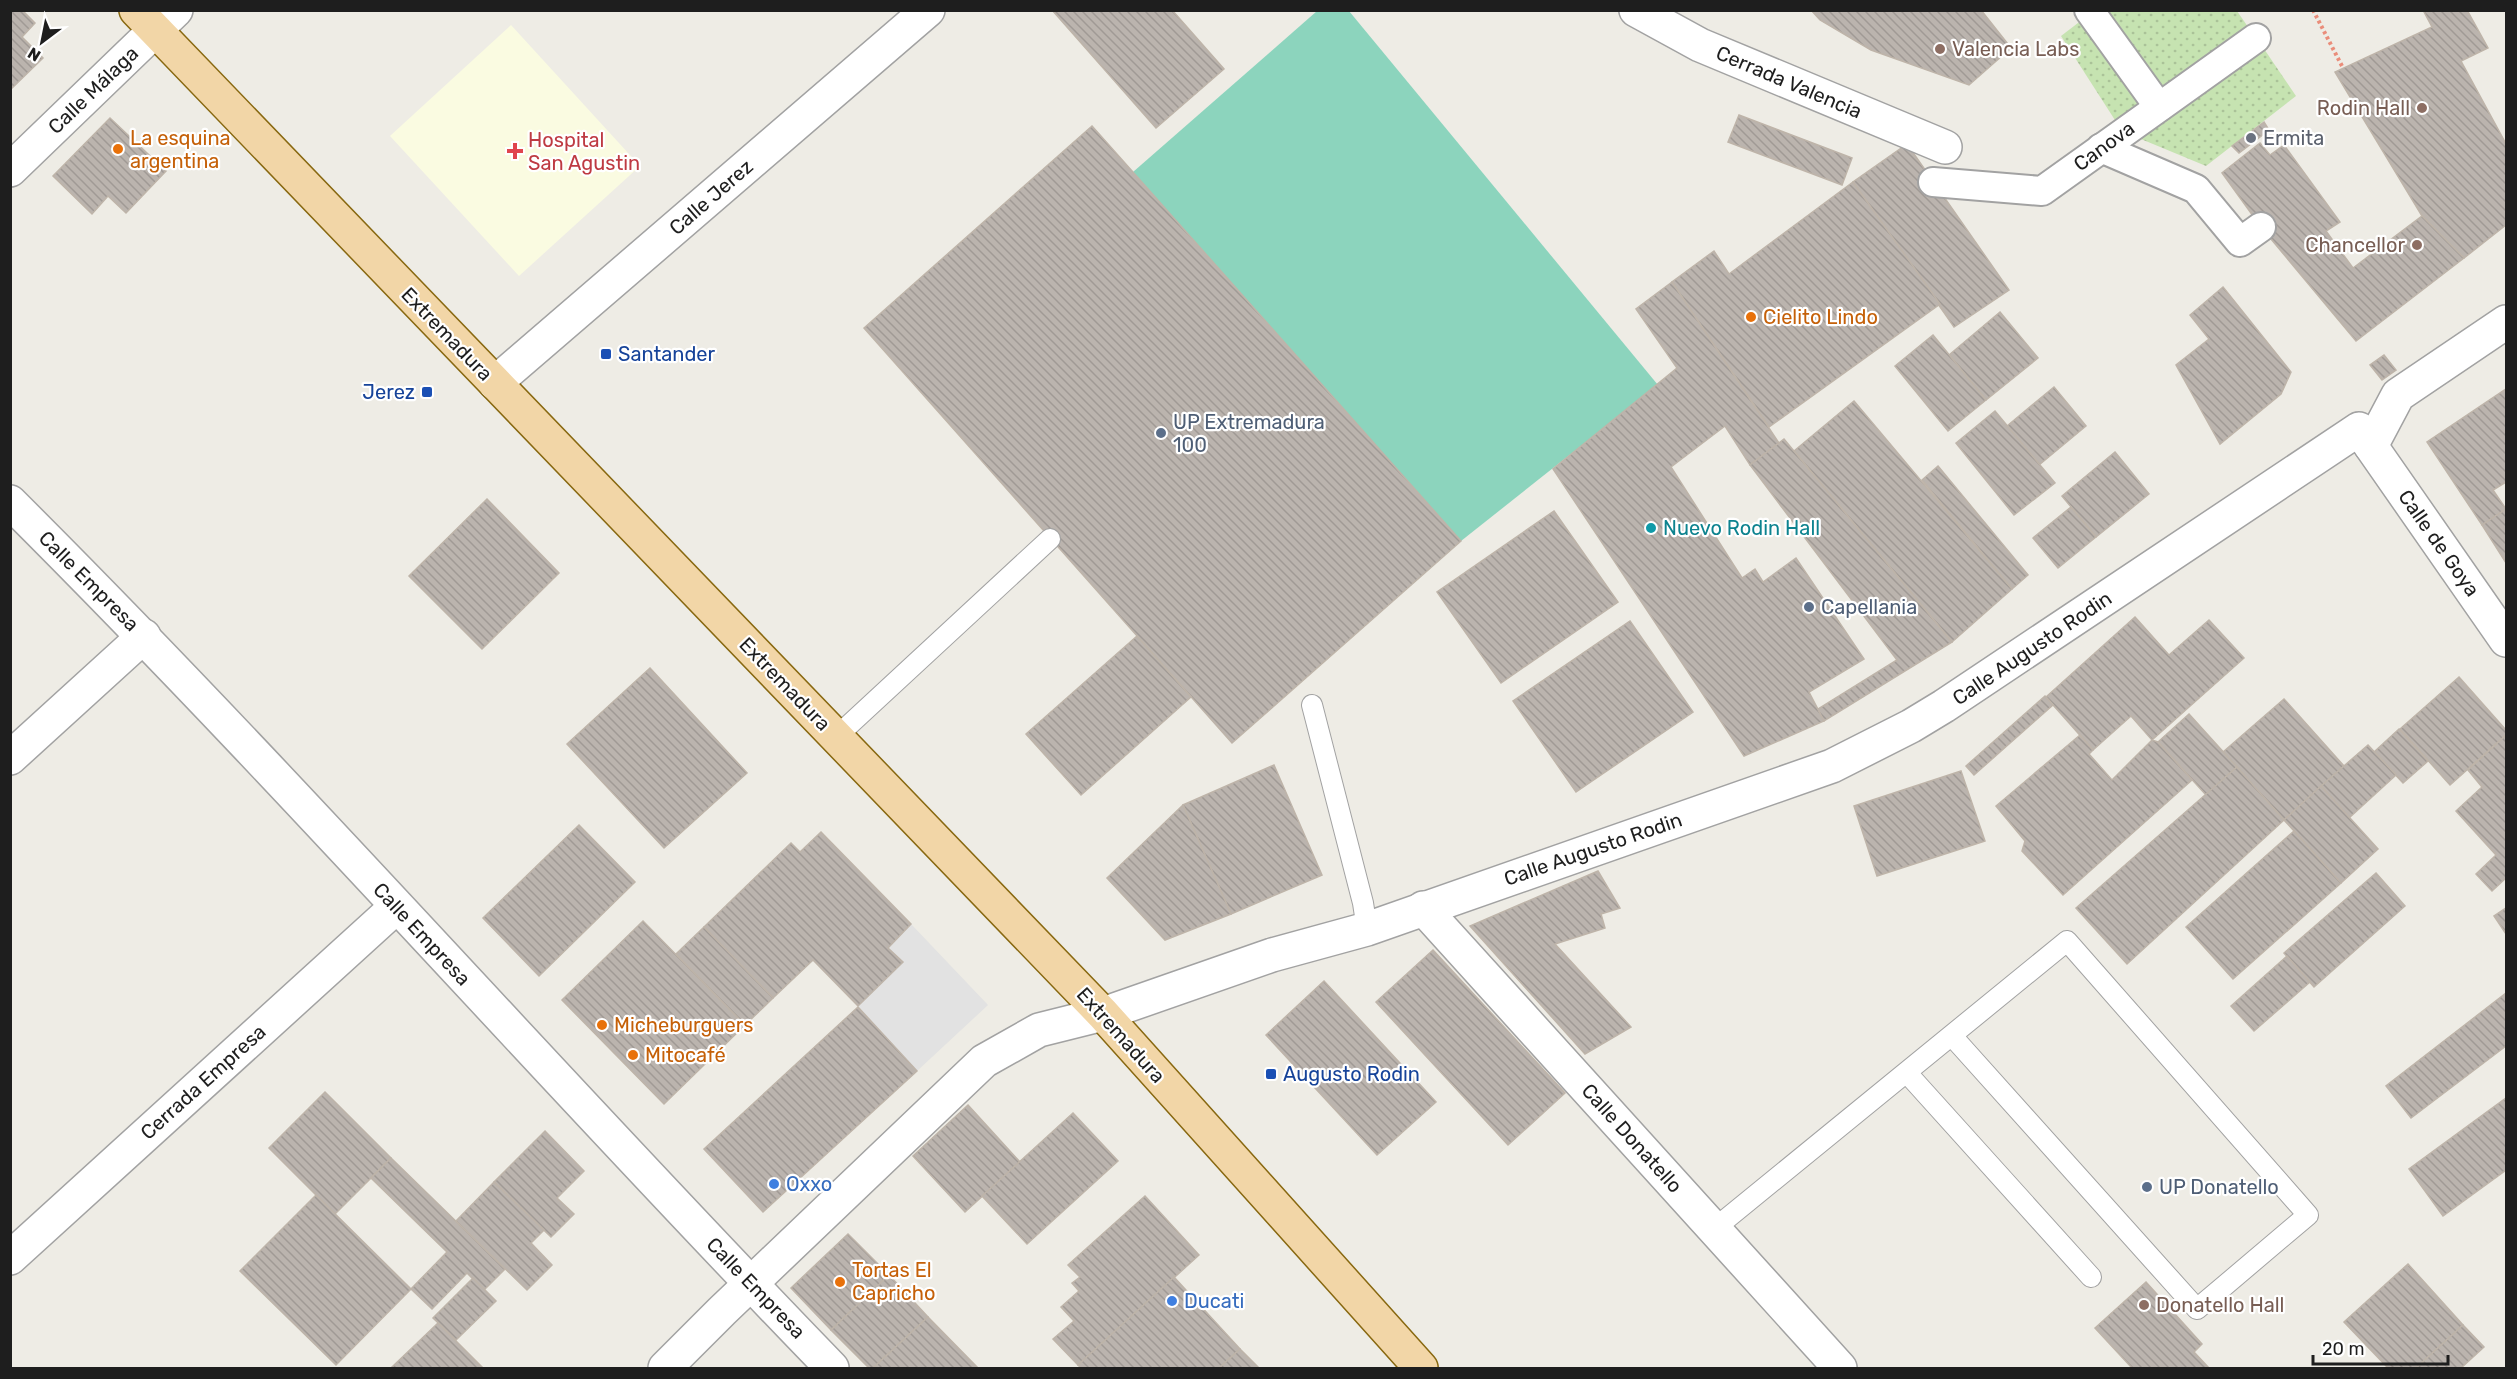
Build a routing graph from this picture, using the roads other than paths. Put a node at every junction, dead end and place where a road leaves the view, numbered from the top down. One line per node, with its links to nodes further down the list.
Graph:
1 (928, 10): 13 (street, Calle Jerez)
2 (1636, 10): 7 (street, Cerrada Valencia)
3 (2089, 10): 6 (street)
4 (156, 17): 9 (street, Calle Málaga); 13 (main road, Extremadura)
5 (2256, 38): 6 (street, Canova)
6 (2159, 107): 8 (street, Canova)
7 (1945, 147)
8 (2100, 148): 10 (street, Canova); 11 (street)
9 (10, 170)
10 (1933, 182)
11 (2260, 227)
12 (2506, 321): 14 (street)
13 (495, 383): 20 (main road, Extremadura)
14 (2371, 446): 18 (street, Calle de Goya); 23 (street, Calle Augusto Rodin)
15 (10, 502): 17 (street, Calle Empresa)
16 (1050, 538): 20 (lane)
17 (144, 636): 21 (street); 22 (street, Calle Empresa)
18 (2506, 640)
19 (1312, 705): 24 (lane)
20 (837, 737): 25 (main road, Extremadura)
21 (10, 758)
22 (396, 907): 29 (street, Cerrada Empresa); 31 (street, Calle Empresa)
23 (1423, 908): 24 (street, Calle Augusto Rodin); 28 (street, Calle Donatello)
24 (1367, 929): 25 (street, Calle Augusto Rodin)
25 (1103, 1014): 31 (street, Calle Augusto Rodin); 34 (main road, Extremadura)
26 (1952, 1036): 26 (lane); 27 (lane)
27 (1907, 1073): 28 (lane); 30 (lane)
28 (1714, 1229): 35 (street, Calle Donatello)
29 (10, 1258)
30 (2091, 1277)
31 (751, 1285): 32 (street, Calle Augusto Rodin); 33 (street, Calle Empresa)
32 (665, 1368)
33 (832, 1368)
34 (1420, 1368)
35 (1840, 1368)

